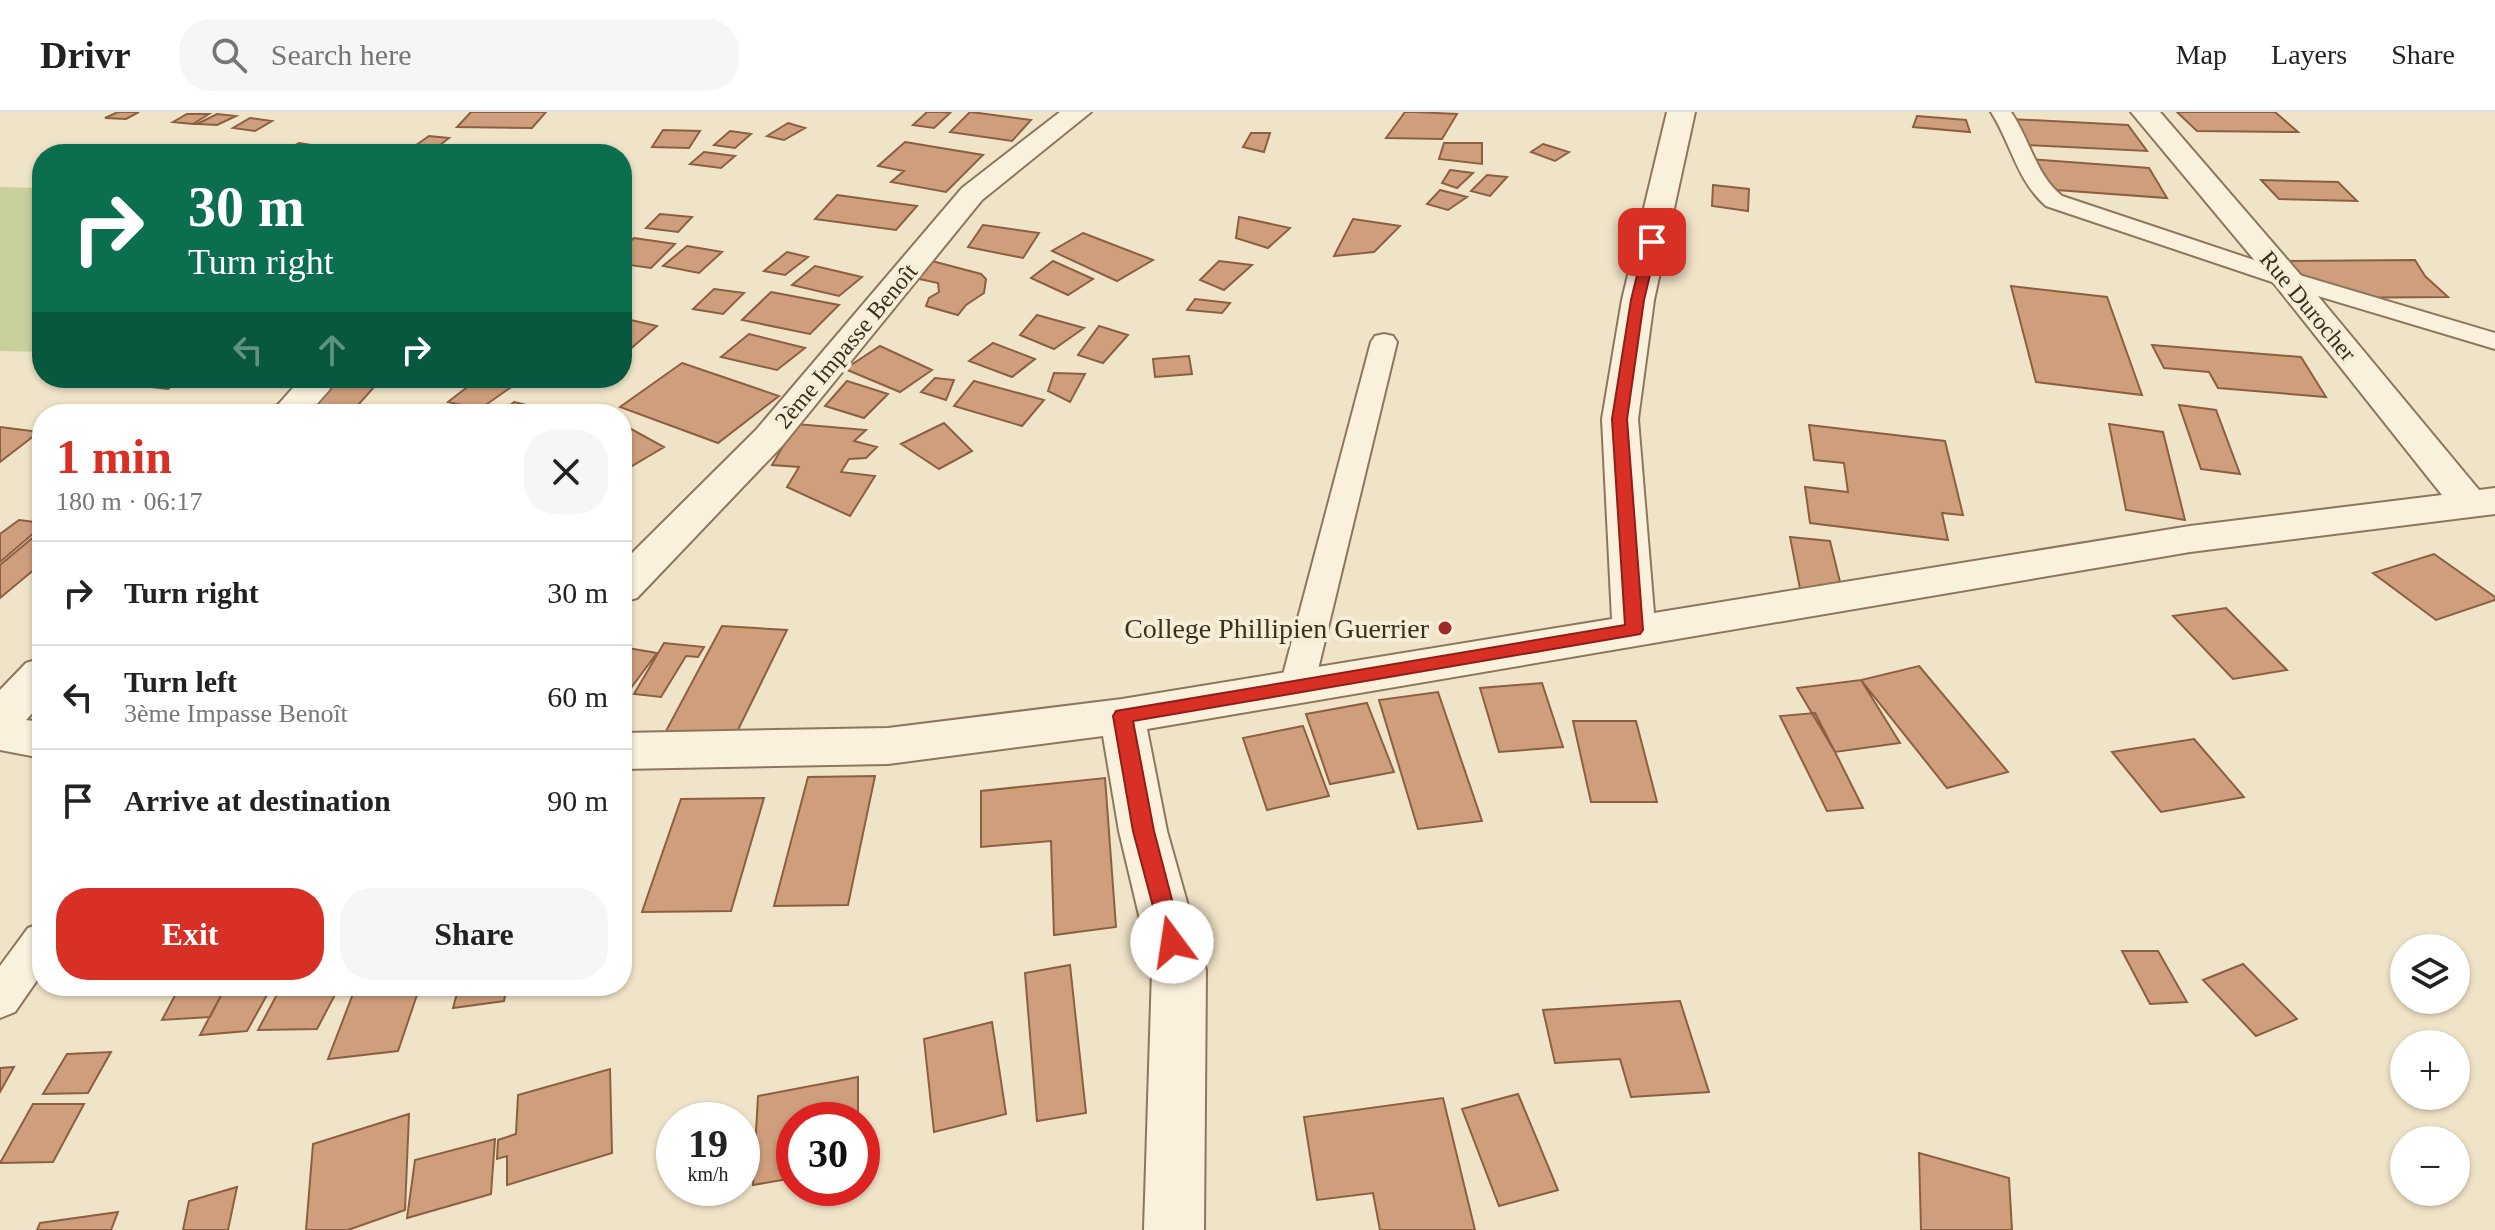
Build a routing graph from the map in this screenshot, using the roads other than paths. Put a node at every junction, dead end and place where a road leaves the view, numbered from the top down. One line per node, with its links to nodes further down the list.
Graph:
1 (1077, 112): 9 (street, 2ème Impasse Benoît)
2 (1681, 112): 10 (street)
3 (2001, 112): 5 (lane)
4 (2145, 112): 5 (street, Rue Durocher)
5 (2287, 279): 6 (lane); 8 (street, Rue Durocher)
6 (2495, 341)
7 (1384, 342): 12 (lane)
8 (2481, 502): 10 (street)
9 (632, 578)
10 (1634, 630): 12 (street)
11 (32, 685): 14 (street)
12 (1297, 686): 13 (street)
13 (1122, 716): 17 (street); 20 (street)
14 (0, 719)
15 (0, 733): 16 (street)
16 (32, 738)
17 (632, 751)
18 (32, 954): 19 (lane)
19 (0, 999)
20 (1174, 1230)

